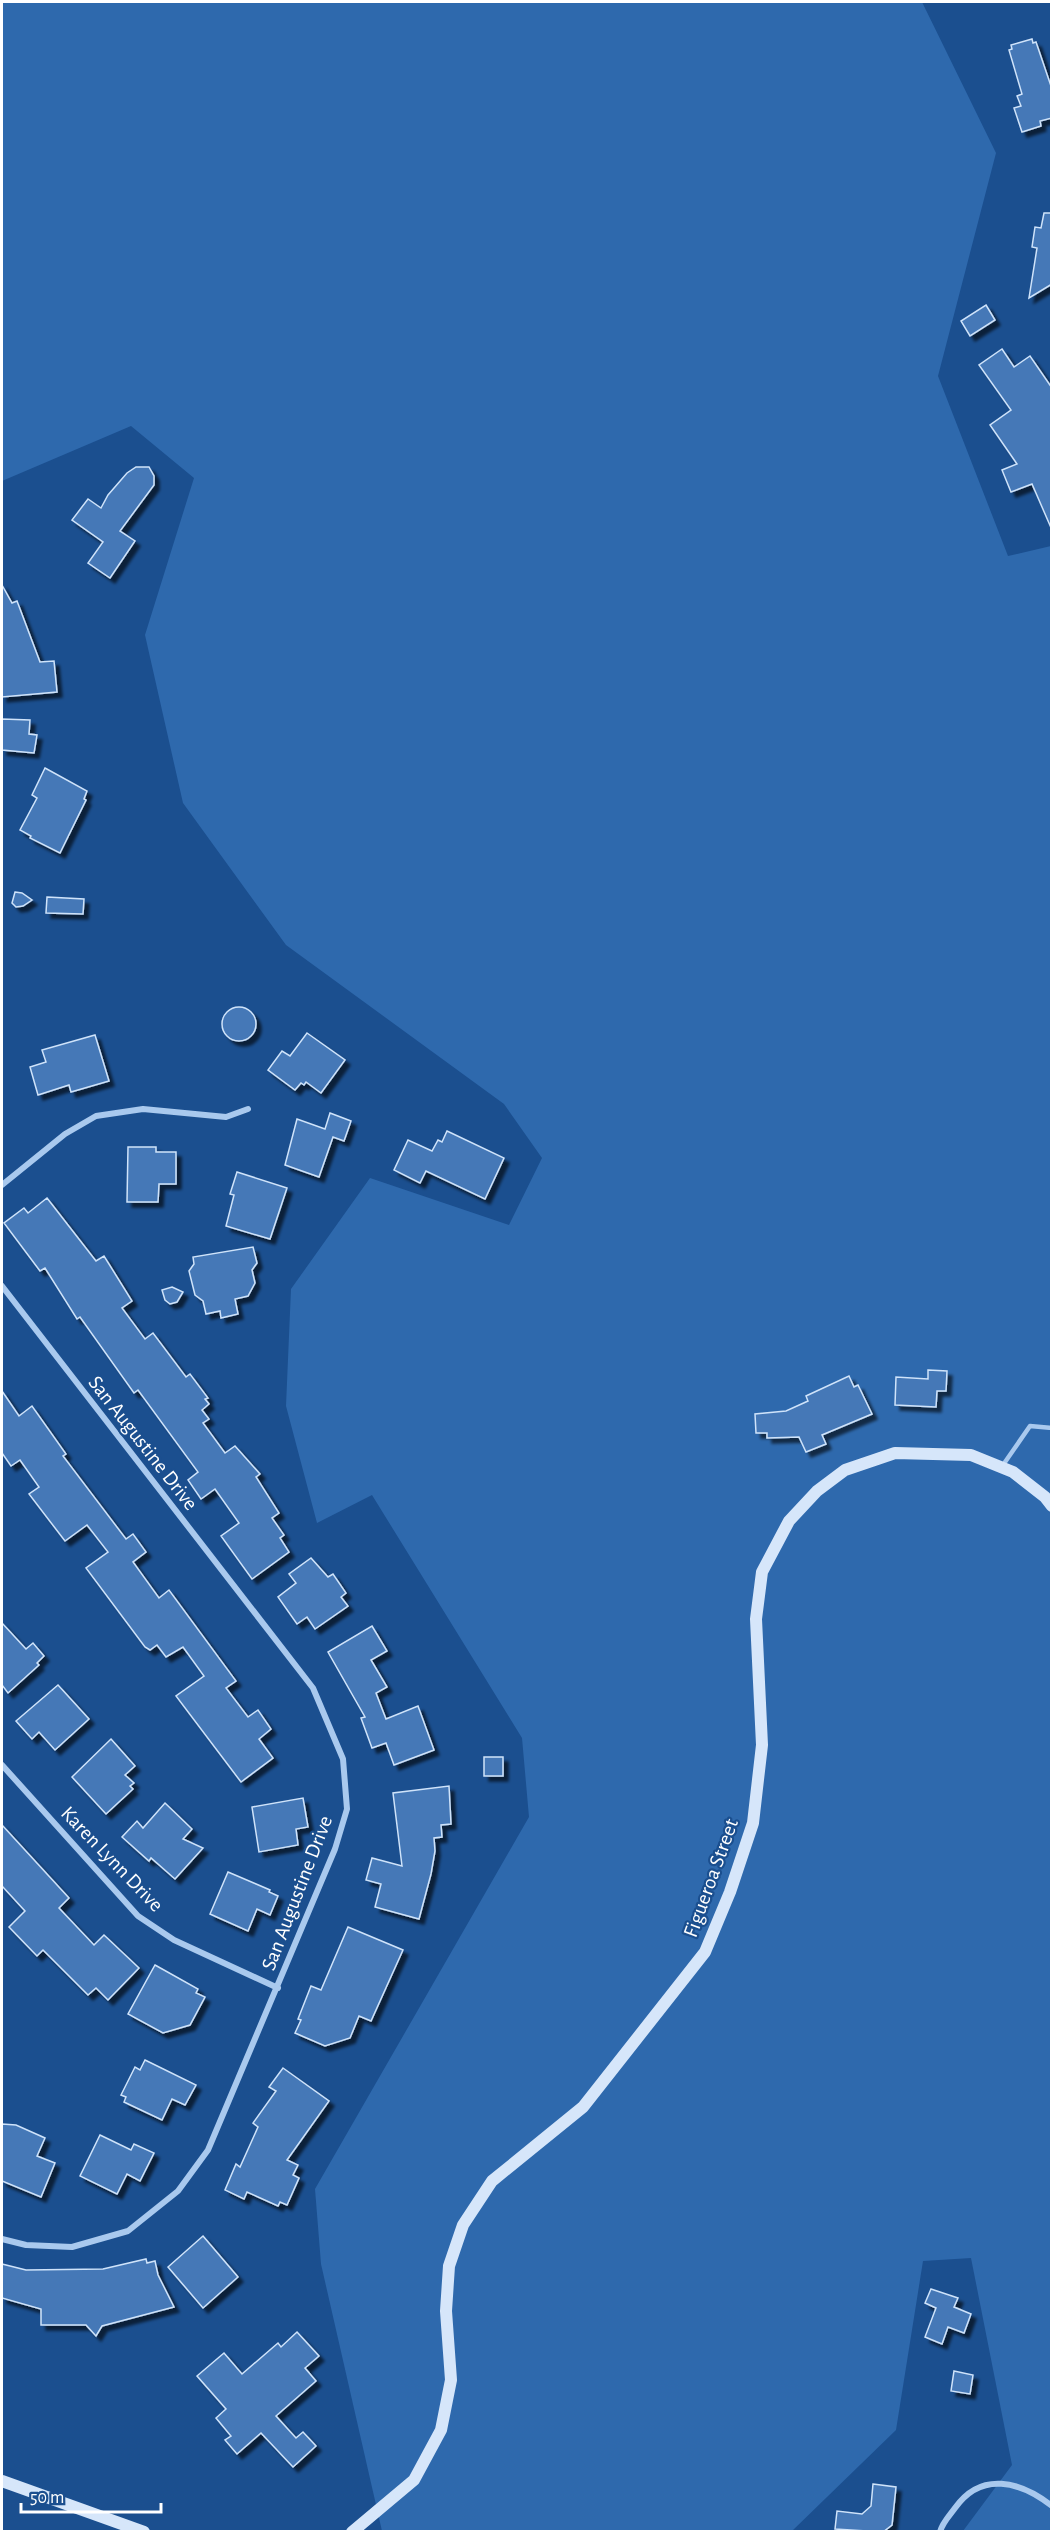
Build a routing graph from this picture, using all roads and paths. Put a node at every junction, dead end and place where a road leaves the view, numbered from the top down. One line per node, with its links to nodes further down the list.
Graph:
1 (248, 1109): 2 (street)
2 (2, 1185)
3 (2, 1286): 8 (street, San Augustine Drive)
4 (1052, 1428): 5 (lane)
5 (1001, 1467): 6 (street, Figueroa Street); 13 (street, Figueroa Street)
6 (1052, 1506)
7 (2, 1766): 8 (street, Karen Lynn Drive)
8 (278, 1988): 9 (street, San Augustine Drive)
9 (2, 2239)
10 (2, 2481): 12 (street)
11 (1052, 2506): 14 (street)
12 (144, 2532)
13 (352, 2532)
14 (940, 2532)

